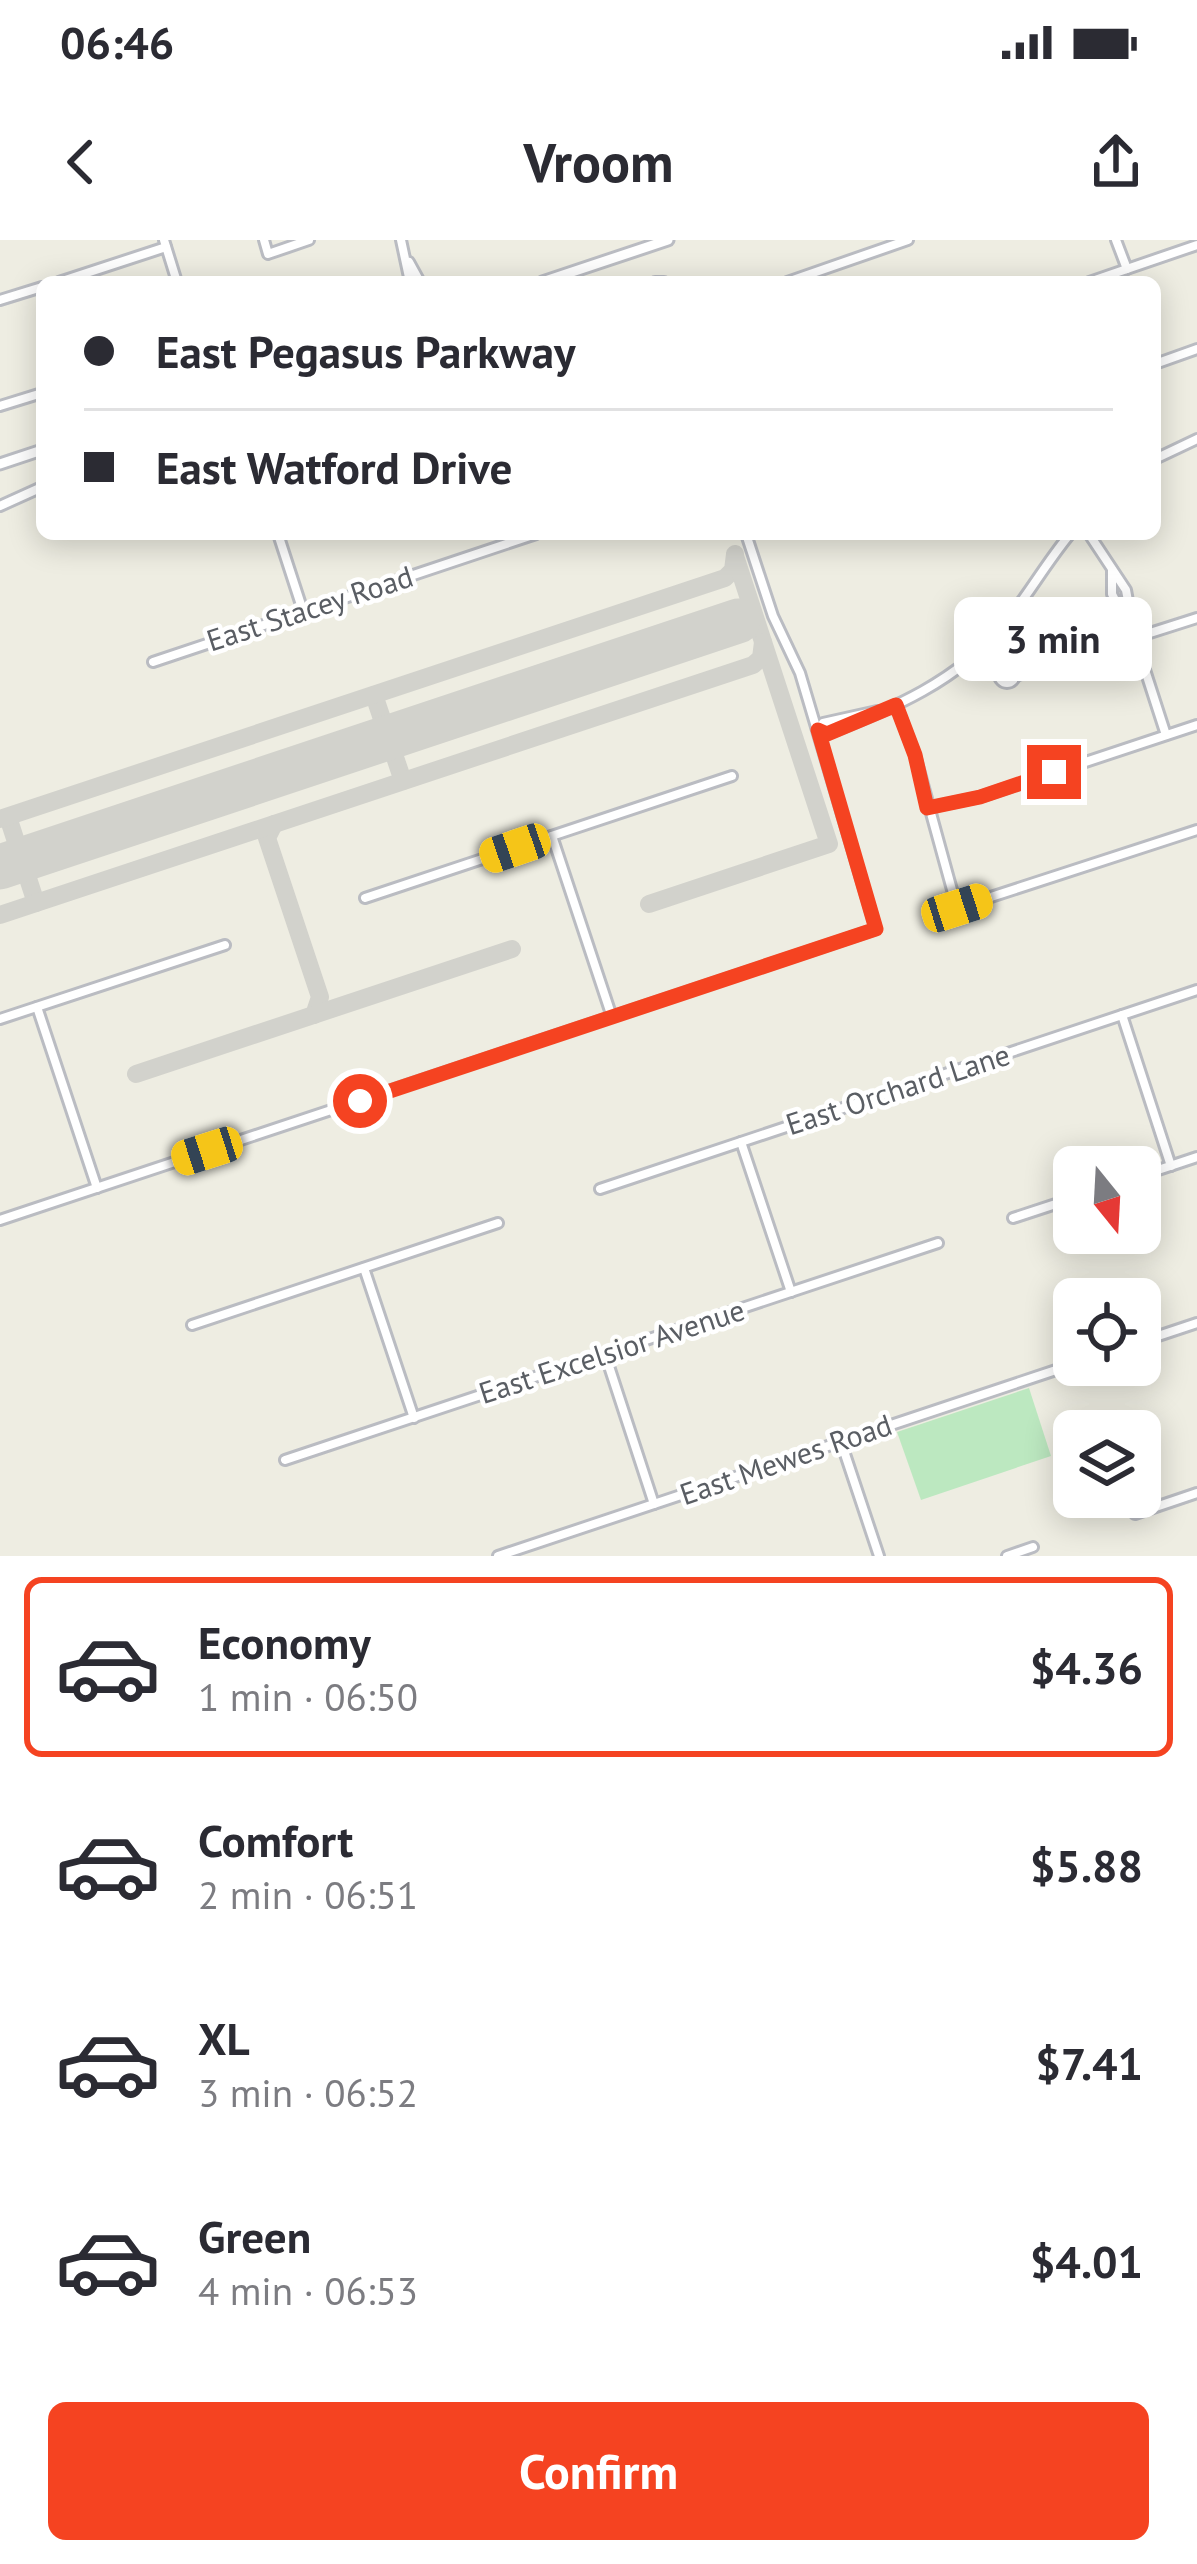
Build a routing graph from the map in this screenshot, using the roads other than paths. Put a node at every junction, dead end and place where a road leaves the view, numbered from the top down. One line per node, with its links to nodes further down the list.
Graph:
1 (263, 240): 2 (street)
2 (309, 240)
3 (401, 240): 12 (street)
4 (668, 240): 13 (street)
5 (908, 240): 14 (street)
6 (1116, 240): 9 (street)
7 (165, 243): 10 (street); 11 (street)
8 (1197, 245): 9 (street)
9 (1126, 269): 15 (street)
10 (83, 276)
11 (175, 276)
12 (413, 276)
13 (560, 276)
14 (804, 276)
15 (1106, 276)
16 (36, 289): 17 (street)
17 (0, 300)
18 (1197, 350): 19 (street)
19 (1161, 362)
20 (36, 396): 21 (street)
21 (0, 406)
22 (1197, 439): 24 (street)
23 (36, 452): 25 (street)
24 (1161, 456)
25 (0, 464)
26 (36, 490): 27 (street)
27 (0, 506)
28 (280, 540): 33 (street)
29 (518, 540): 33 (street, East Stacey Road)
30 (748, 540): 40 (street)
31 (1065, 540): 38 (street)
32 (1092, 540): 35 (street)
33 (303, 611): 36 (street, East Stacey Road)
34 (1197, 618): 35 (street)
35 (1135, 639): 37 (street); 41 (street)
36 (153, 662)
37 (1015, 676)
38 (896, 705): 40 (street); 43 (street)
39 (1197, 724): 41 (street)
40 (818, 730): 51 (street)
41 (1166, 735): 43 (street)
42 (732, 776): 45 (street)
43 (927, 808): 44 (street)
44 (1197, 830)
45 (552, 836): 46 (street); 51 (street)
46 (365, 898)
47 (225, 945): 49 (street)
48 (1197, 990): 50 (street, East Orchard Lane)
49 (37, 1007): 52 (street); 57 (street)
50 (1122, 1016): 53 (street, East Orchard Lane); 55 (street)
51 (612, 1017): 57 (street)
52 (0, 1019)
53 (741, 1142): 58 (street, East Orchard Lane); 65 (street)
54 (1197, 1157): 55 (street)
55 (1171, 1166): 56 (street)
56 (1161, 1169)
57 (97, 1188): 61 (street)
58 (599, 1189)
59 (1053, 1205): 60 (street)
60 (1013, 1218)
61 (0, 1220)
62 (497, 1223): 64 (street)
63 (938, 1243): 65 (street, East Excelsior Avenue)
64 (364, 1268): 67 (street); 71 (street)
65 (791, 1292): 69 (street, East Excelsior Avenue)
66 (1197, 1323): 68 (street)
67 (191, 1325)
68 (1161, 1335)
69 (604, 1354): 71 (street, East Excelsior Avenue); 75 (street)
70 (1053, 1371): 72 (street, East Mewes Road)
71 (414, 1418): 73 (street, East Excelsior Avenue)
72 (841, 1442): 75 (street, East Mewes Road); 79 (street)
73 (285, 1460)
74 (1197, 1493): 76 (street)
75 (655, 1504): 78 (street, East Mewes Road)
76 (1161, 1505)
77 (1034, 1547): 80 (street)
78 (498, 1556)
79 (879, 1556)
80 (1007, 1556)

